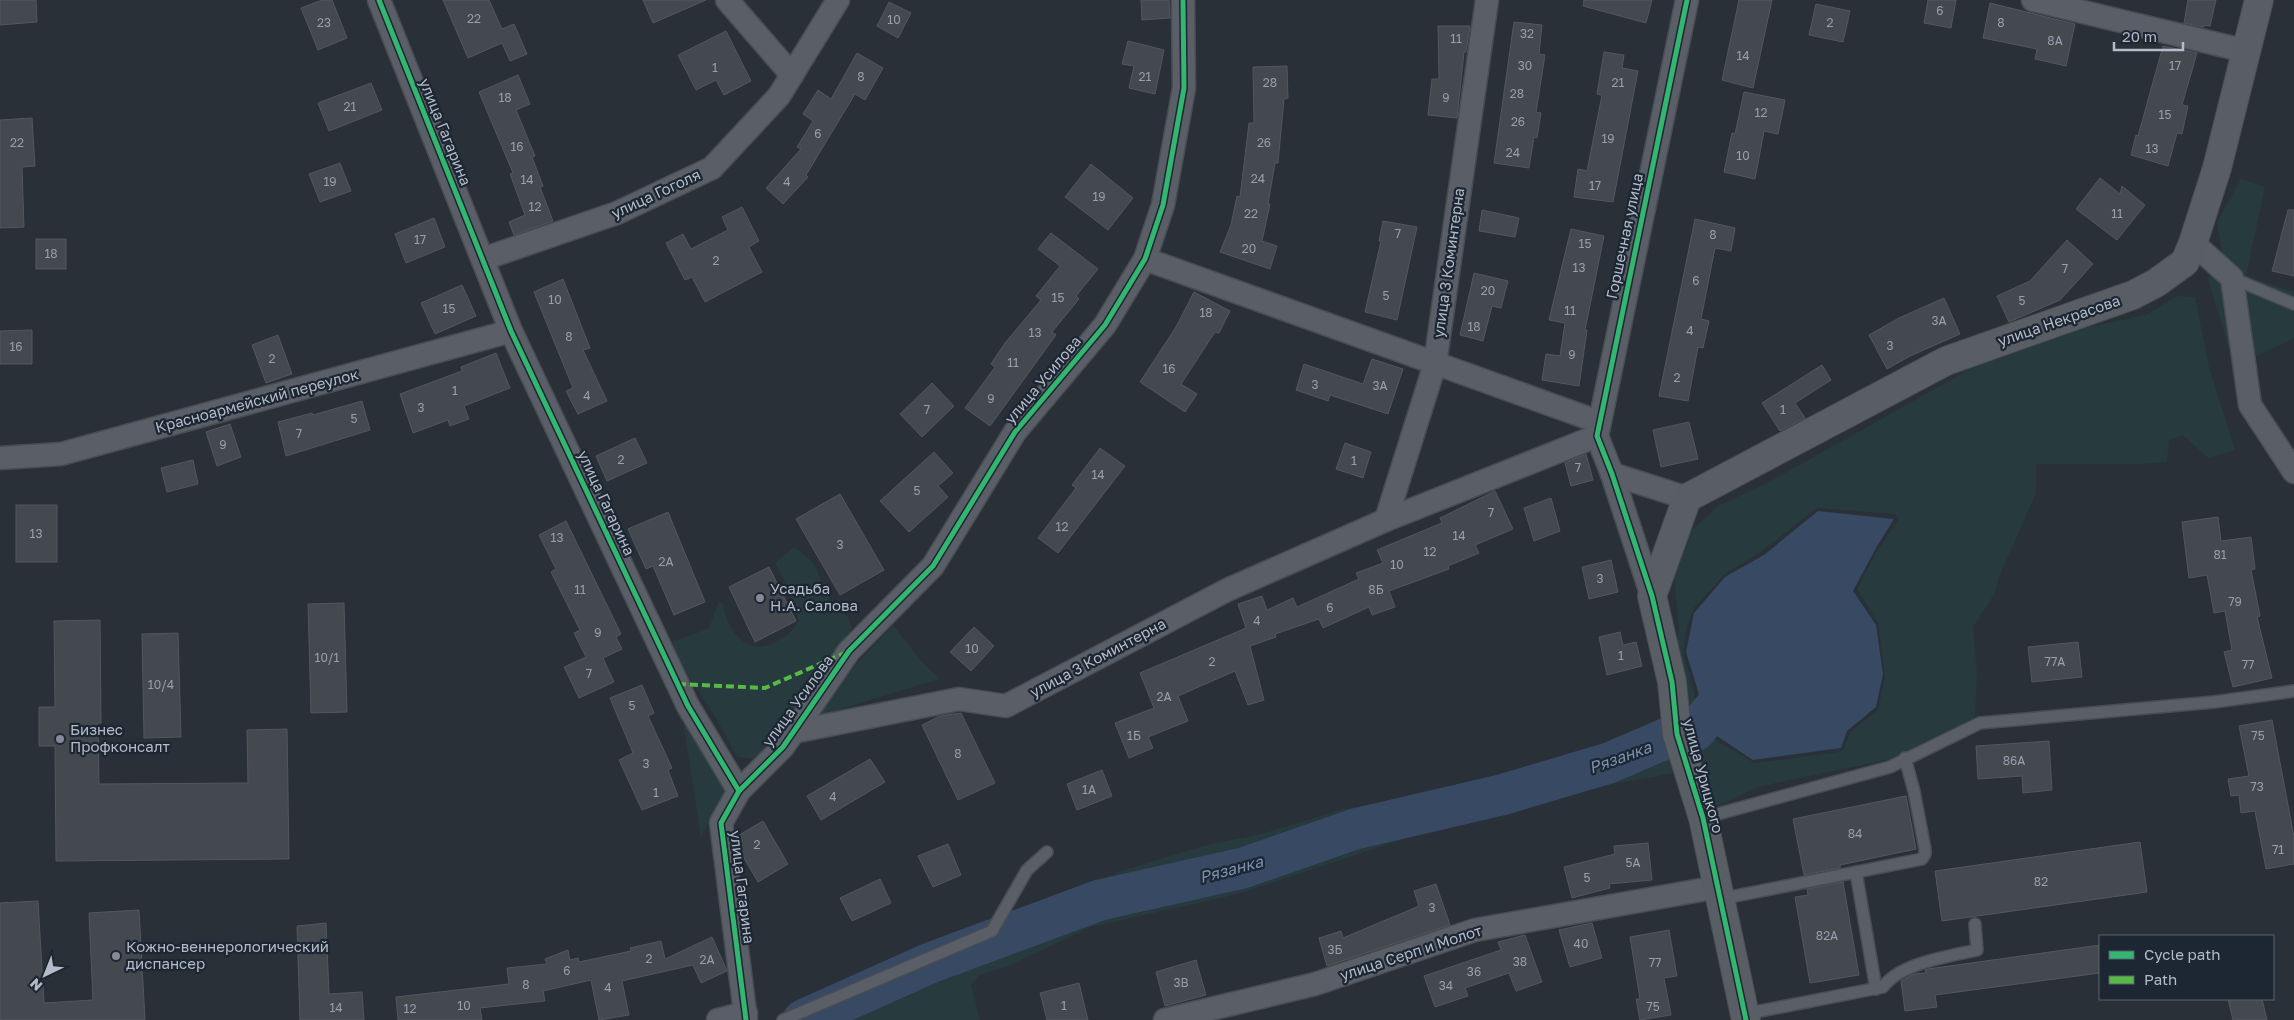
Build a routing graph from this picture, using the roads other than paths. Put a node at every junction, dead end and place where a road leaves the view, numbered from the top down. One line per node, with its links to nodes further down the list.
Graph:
1 (379, 0): 12 (street, улица Гагарина)
2 (727, 0): 10 (street)
3 (838, 0): 10 (street, улица Гоголя)
4 (1183, 0): 13 (street, улица Усилова)
5 (1487, 0): 17 (street, улица 3 Коминтерна)
6 (1687, 0): 18 (street, Горшечная улица)
7 (2033, 0): 9 (street)
8 (2259, 0): 9 (street, улица Некрасова)
9 (2246, 51): 11 (street, улица Некрасова)
10 (792, 76): 12 (street, улица Гоголя)
11 (2193, 243): 14 (street); 22 (street, улица Некрасова)
12 (483, 259): 16 (street, улица Гагарина)
13 (1145, 260): 17 (street); 26 (street, улица Усилова)
14 (2232, 278): 15 (lane); 20 (street)
15 (2294, 304)
16 (511, 331): 19 (street, Красноармейский переулок); 28 (street, улица Гагарина)
17 (1435, 364): 18 (street); 23 (street, улица 3 Коминтерна)
18 (1598, 429): 21 (street); 23 (street, улица 3 Коминтерна)
19 (0, 458)
20 (2294, 472)
21 (1612, 474): 22 (street); 24 (street)
22 (1687, 498): 24 (street)
23 (1386, 520): 26 (street, улица 3 Коминтерна)
24 (1652, 596): 29 (street, улица Урицкого)
25 (2294, 691): 27 (lane)
26 (793, 732): 28 (street, улица Усилова)
27 (1905, 758): 29 (lane); 31 (lane)
28 (739, 791): 35 (street, улица Гагарина)
29 (1703, 818): 32 (street, улица Урицкого)
30 (1047, 852): 38 (lane)
31 (1856, 872): 32 (lane); 34 (lane)
32 (1719, 893): 36 (street, улица Урицкого); 39 (street, улица Серп и Молот)
33 (1975, 924): 34 (lane)
34 (1876, 989): 36 (lane)
35 (746, 1016): 37 (street)
36 (1746, 1017)
37 (718, 1020)
38 (783, 1020)
39 (1166, 1020)

